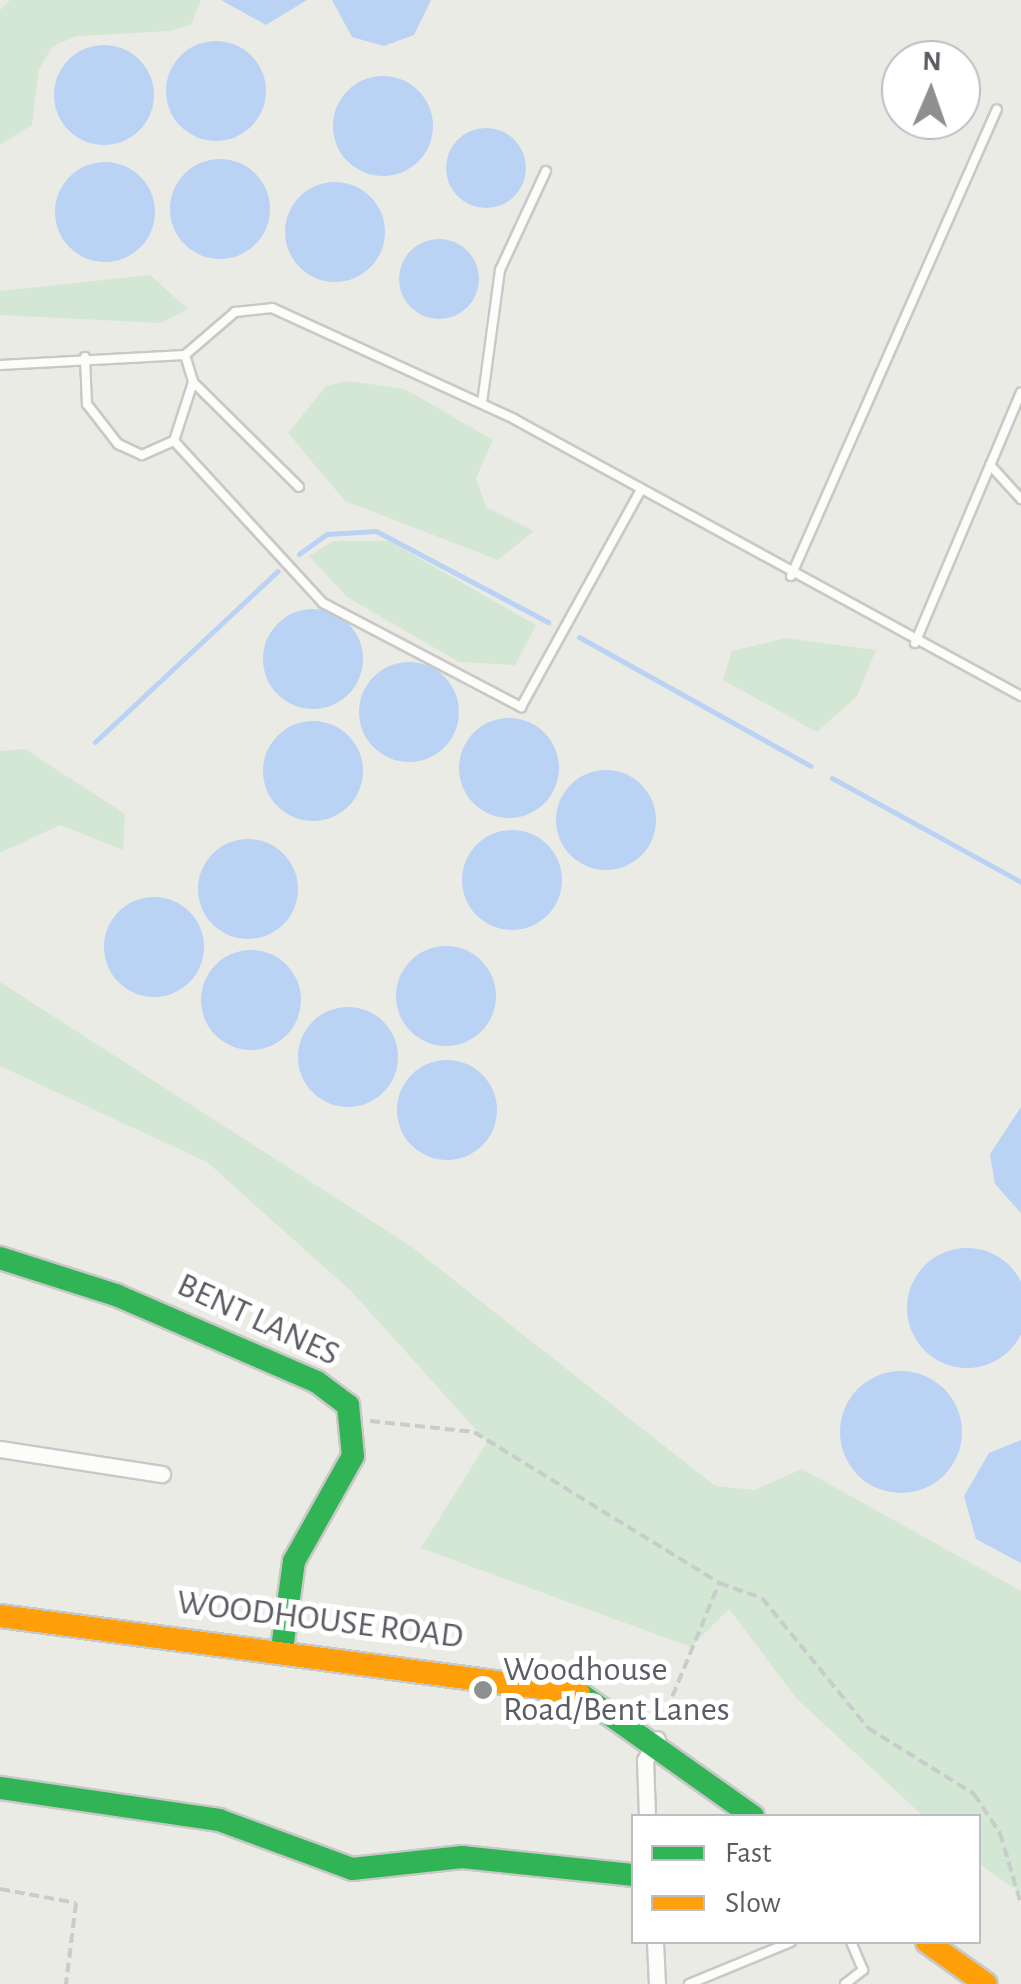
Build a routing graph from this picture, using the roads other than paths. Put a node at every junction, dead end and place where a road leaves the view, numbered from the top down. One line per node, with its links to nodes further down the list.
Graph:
1 (997, 109): 14 (lane)
2 (546, 170): 8 (lane)
3 (185, 355): 4 (lane); 6 (lane); 8 (lane)
4 (85, 358): 5 (lane); 9 (lane)
5 (0, 365)
6 (193, 382): 9 (lane); 11 (lane)
7 (1021, 392): 10 (lane)
8 (482, 403): 12 (lane)
9 (174, 441): 12 (lane)
10 (990, 465): 13 (lane); 15 (lane)
11 (298, 487)
12 (640, 491): 14 (lane)
13 (1021, 499)
14 (792, 576): 15 (lane)
15 (915, 642): 16 (lane)
16 (1021, 696)
17 (0, 1258): 21 (street, BENT LANES)
18 (0, 1449): 19 (street)
19 (162, 1474)
20 (0, 1616): 21 (street, WOODHOUSE ROAD)
21 (282, 1649): 22 (street, WOODHOUSE ROAD)
22 (655, 1738): 24 (street); 25 (street, WOODHOUSE ROAD)
23 (0, 1788): 26 (street)
24 (647, 1814)
25 (750, 1814)
26 (631, 1876)
27 (655, 1944): 31 (street)
28 (785, 1944): 32 (lane)
29 (852, 1944): 33 (lane)
30 (931, 1944): 34 (street)
31 (658, 1984)
32 (689, 1984)
33 (845, 1984)
34 (986, 1984)

